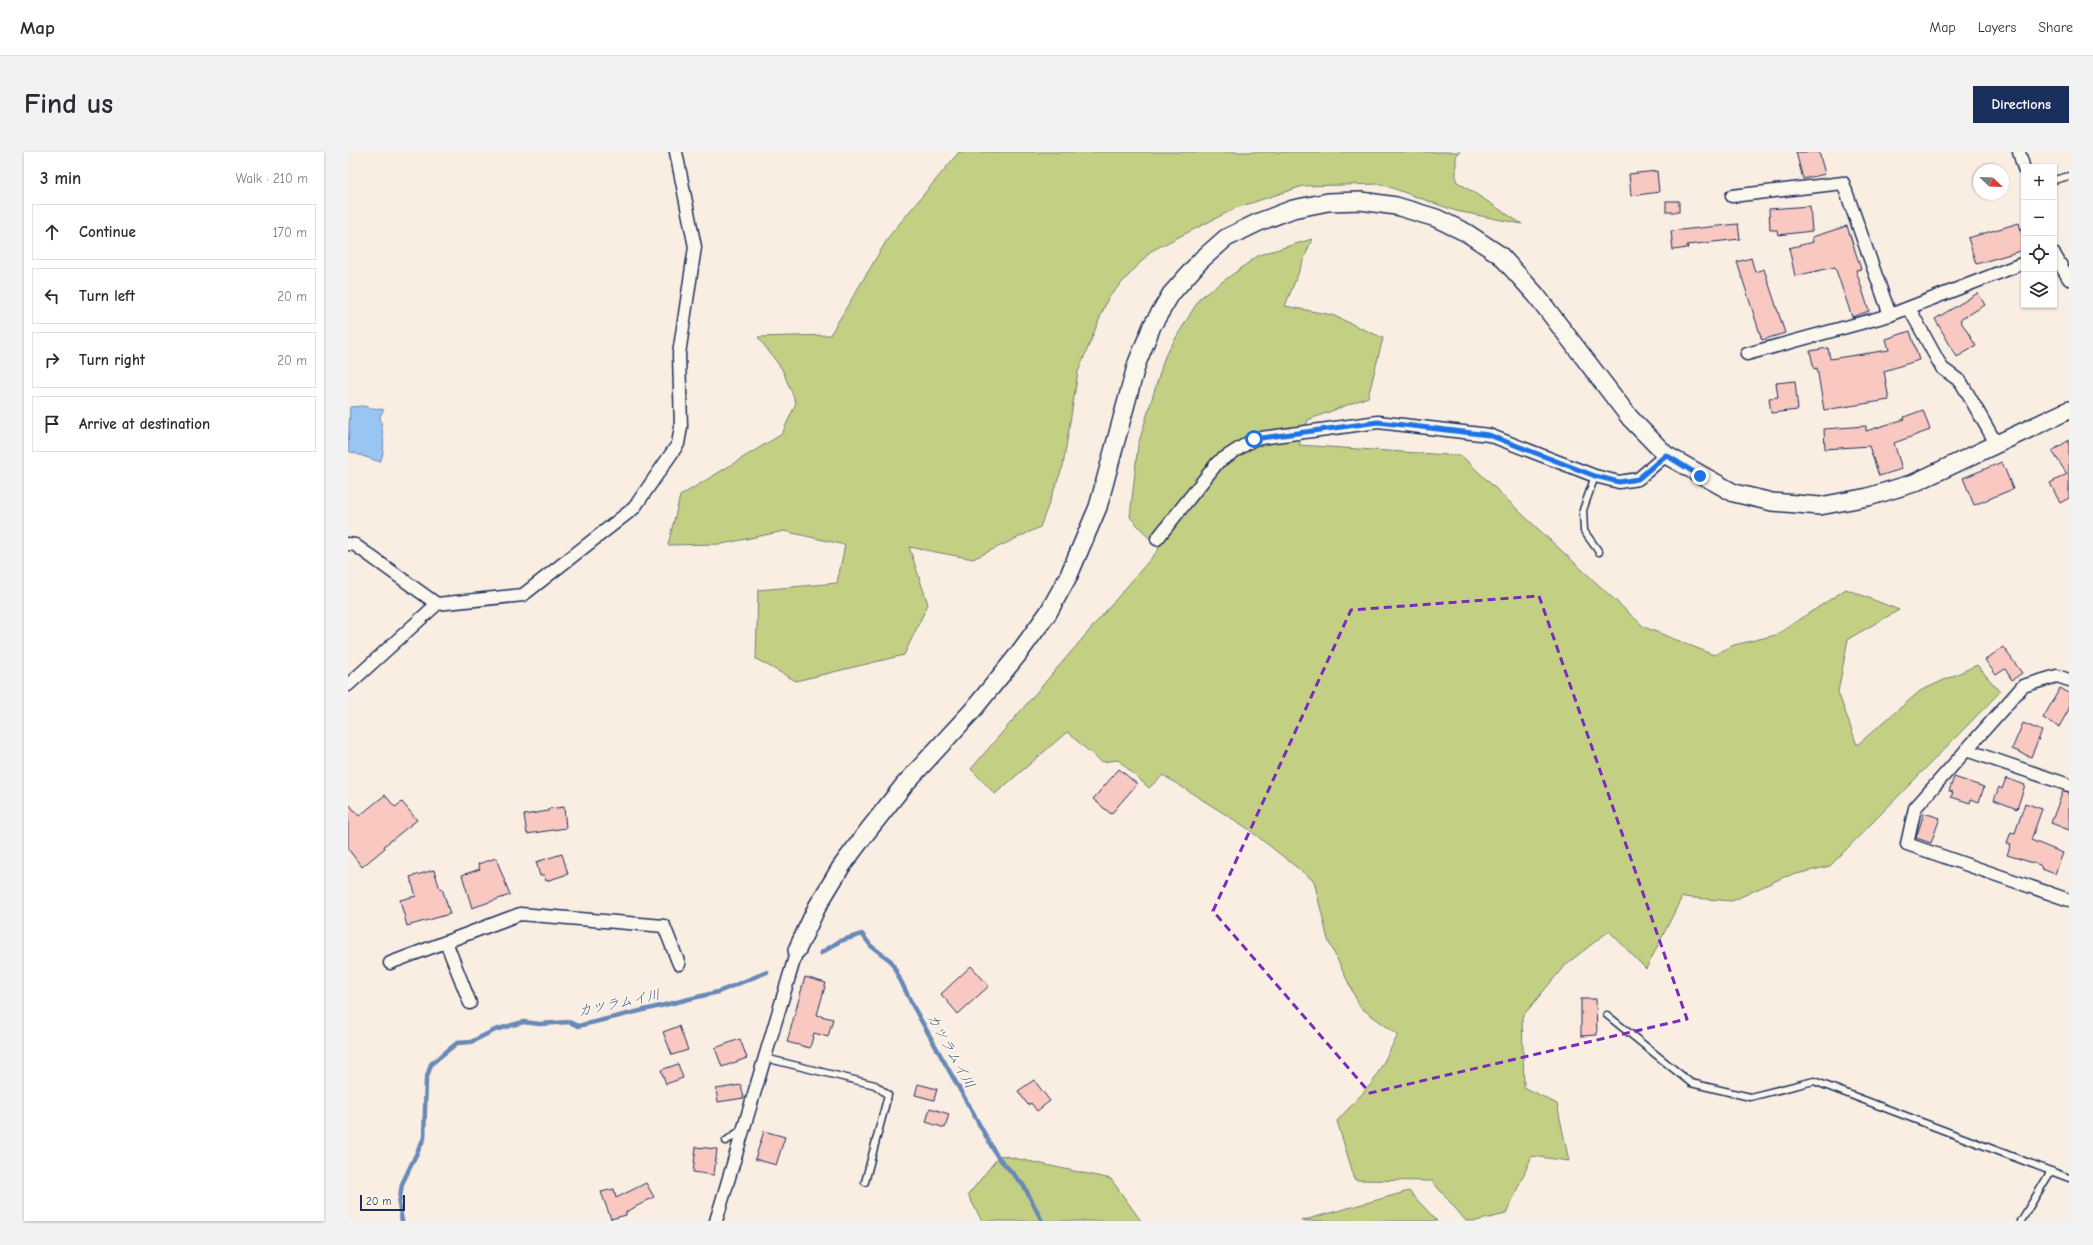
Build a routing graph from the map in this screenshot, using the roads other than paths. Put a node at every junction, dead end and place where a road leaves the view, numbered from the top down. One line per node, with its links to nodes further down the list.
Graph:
1 (676, 152): 20 (street)
2 (2019, 152): 3 (street)
3 (2023, 164)
4 (2069, 176): 5 (lane)
5 (2057, 179)
6 (1732, 196): 11 (street)
7 (2057, 259): 9 (street)
8 (2021, 264): 10 (street)
9 (2069, 279)
10 (1910, 308): 11 (street); 14 (street)
11 (1890, 315): 12 (street)
12 (1747, 354)
13 (2069, 410): 14 (street)
14 (1997, 445): 15 (street)
15 (1666, 455): 16 (street); 27 (street)
16 (1595, 476): 17 (street); 19 (lane)
17 (1157, 539)
18 (348, 544): 20 (street)
19 (1600, 552)
20 (438, 604): 22 (street)
21 (2069, 680): 23 (street)
22 (348, 685)
23 (1966, 750): 24 (street); 25 (street)
24 (2069, 785)
25 (2069, 900)
26 (446, 942): 28 (street); 29 (street); 30 (street)
27 (798, 950): 32 (street)
28 (390, 963)
29 (680, 964)
30 (470, 1003)
31 (1607, 1015): 35 (lane)
32 (765, 1058): 33 (street); 37 (lane)
33 (744, 1127): 34 (lane); 38 (street)
34 (726, 1141)
35 (2051, 1172): 36 (lane); 39 (lane)
36 (2069, 1178)
37 (865, 1182)
38 (716, 1221)
39 (2021, 1221)

